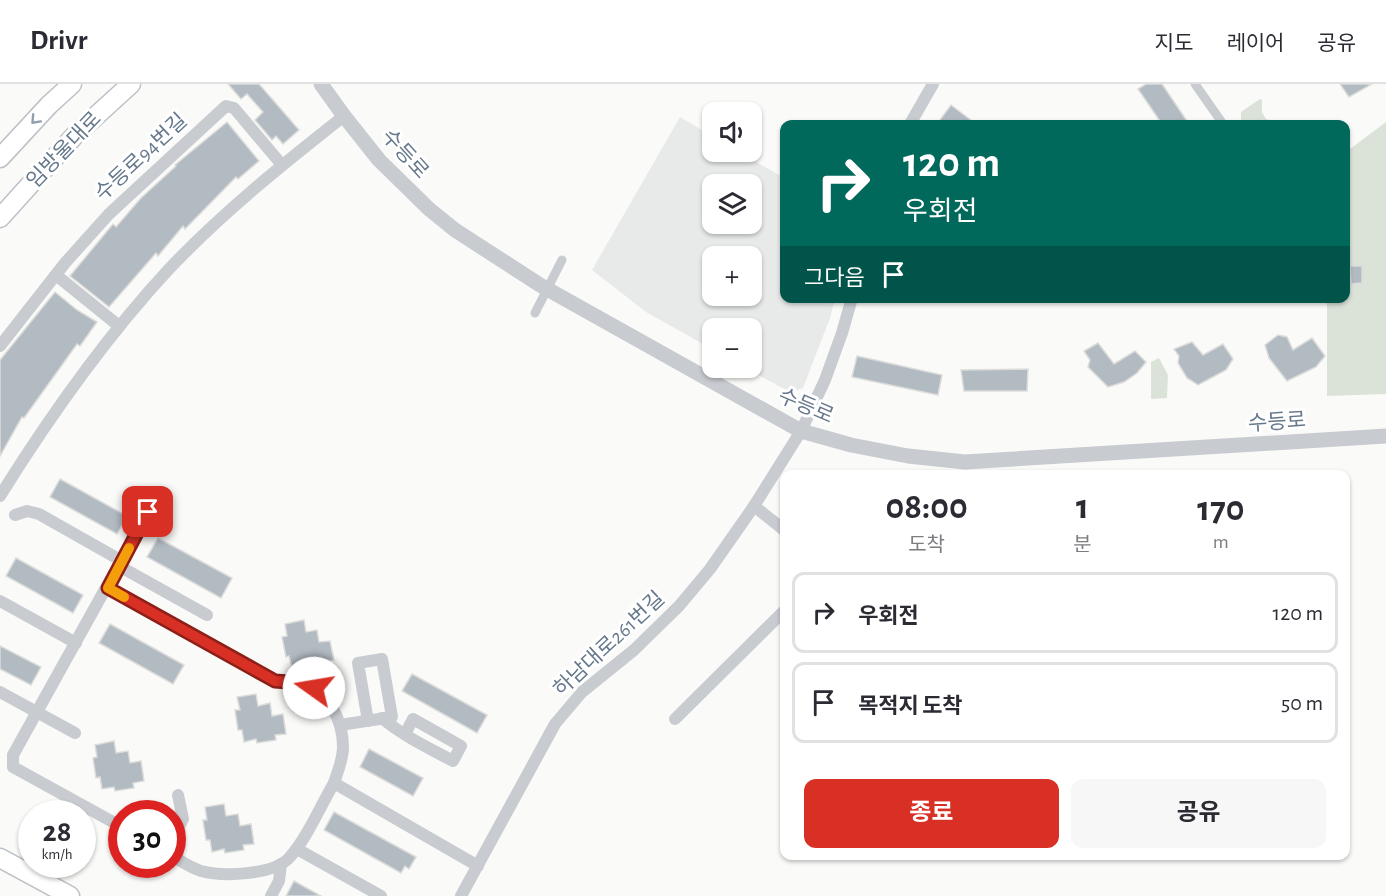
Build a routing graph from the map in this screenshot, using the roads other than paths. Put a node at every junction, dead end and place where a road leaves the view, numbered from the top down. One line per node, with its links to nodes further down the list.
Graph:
1 (72, 84): 9 (main road, 임방울대로, one-way to 9)
2 (131, 84): 11 (main road, 임방울대로)
3 (321, 84): 6 (street, 수등로)
4 (933, 84): 7 (street)
5 (1195, 84): 8 (street)
6 (344, 116): 10 (street); 18 (street, 수등로)
7 (912, 120)
8 (1220, 120)
9 (0, 158)
10 (282, 165): 13 (street, 수등로94번길); 16 (street)
11 (0, 218)
12 (562, 260): 15 (street, bridge)
13 (56, 275): 16 (street); 17 (street, 수등로94번길)
14 (851, 303): 18 (street, 하남대로261번길)
15 (535, 312)
16 (119, 326): 20 (street)
17 (0, 345)
18 (801, 431): 19 (street, 수등로); 21 (street, 하남대로261번길)
19 (1386, 436)
20 (0, 496)
21 (754, 506): 24 (street); 47 (street, 하남대로261번길)
22 (148, 512): 25 (street)
23 (15, 515): 25 (street)
24 (780, 527)
25 (121, 564): 26 (street); 28 (street)
26 (108, 588): 30 (street); 36 (street)
27 (0, 600): 30 (street)
28 (207, 615)
29 (780, 615): 34 (street)
30 (76, 643): 32 (street)
31 (0, 692): 32 (street)
32 (37, 712): 37 (street); 42 (street)
33 (382, 718): 35 (street); 35 (street); 38 (street)
34 (675, 719)
35 (368, 721): 36 (street)
36 (340, 725): 39 (street)
37 (75, 733)
38 (405, 734)
39 (334, 783): 43 (street); 47 (street)
40 (178, 795): 41 (street)
41 (179, 800)
42 (108, 819)
43 (297, 849): 46 (street); 50 (street)
44 (0, 858): 48 (main road)
45 (186, 864): 46 (street)
46 (281, 864): 49 (street)
47 (478, 866): 51 (street, 하남대로261번길)
48 (70, 896)
49 (271, 896)
50 (381, 896)
51 (461, 896)

